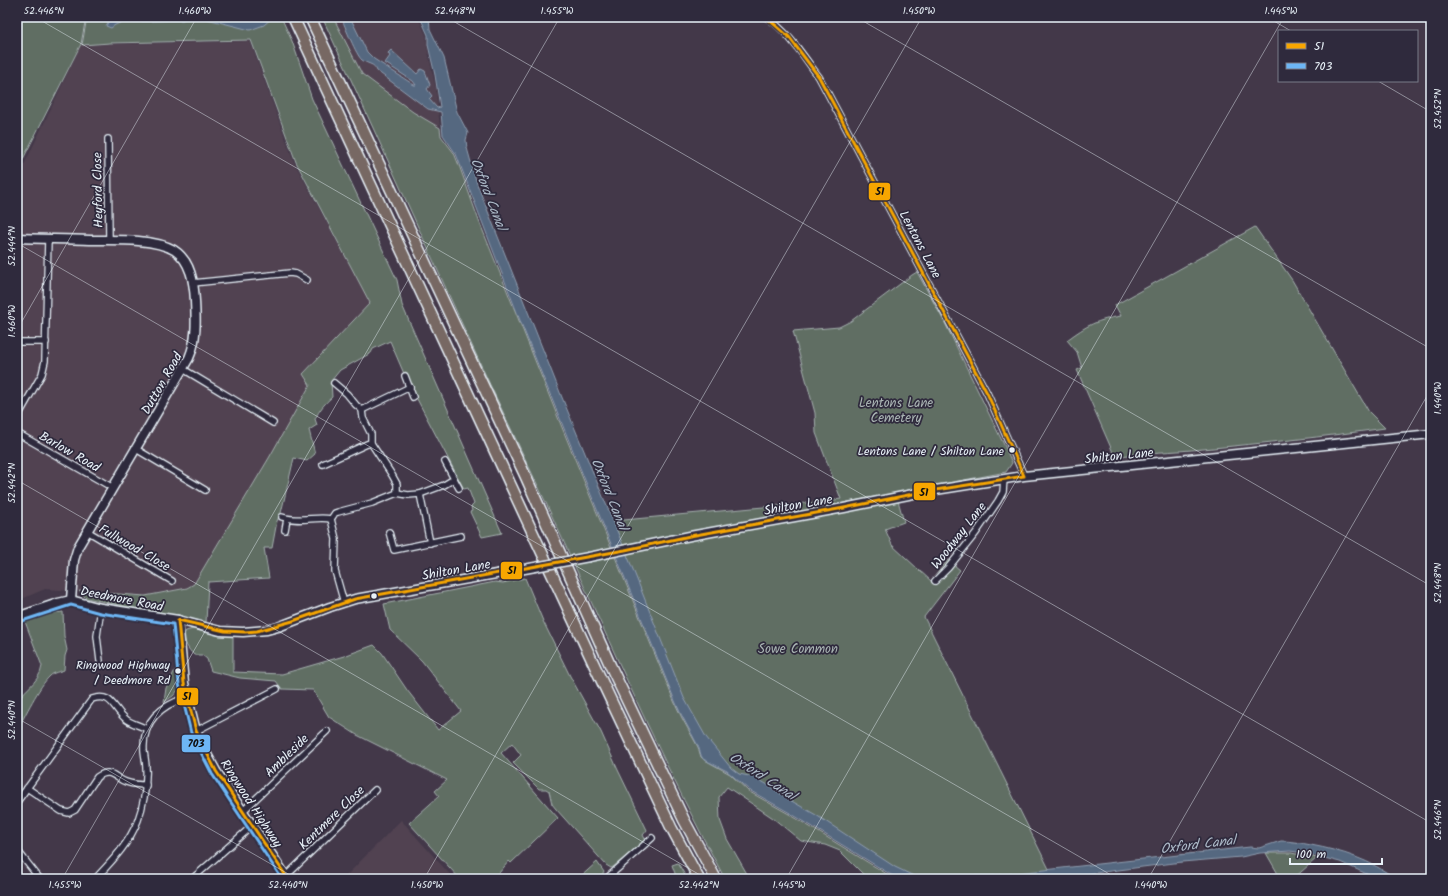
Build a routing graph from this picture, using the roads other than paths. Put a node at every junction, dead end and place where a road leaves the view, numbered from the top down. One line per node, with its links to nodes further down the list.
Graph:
1 (293, 17): 66 (highway)
2 (310, 17): 67 (highway)
3 (766, 17): 26 (street, Lentons Lane)
4 (108, 139): 7 (street, Heyford Close)
5 (17, 238): 6 (street, Dutton Road)
6 (48, 239): 7 (street, Dutton Road); 11 (street)
7 (109, 240): 9 (street, Dutton Road)
8 (308, 280): 9 (street)
9 (194, 282): 12 (street, Dutton Road)
10 (17, 342): 11 (street)
11 (46, 342): 18 (street)
12 (183, 369): 19 (street); 23 (street, Dutton Road)
13 (405, 376): 15 (street)
14 (334, 383): 17 (street)
15 (410, 387): 16 (street); 17 (street)
16 (413, 397)
17 (362, 410): 22 (street)
18 (17, 418)
19 (273, 423)
20 (17, 433): 29 (street, Barlow Road)
21 (1431, 434): 26 (street, Shilton Lane)
22 (371, 443): 25 (street); 32 (street)
23 (136, 449): 29 (street, Dutton Road); 31 (street)
24 (445, 462): 27 (street)
25 (323, 464)
26 (1024, 476): 28 (street, Shilton Lane)
27 (454, 479): 30 (street); 33 (street)
28 (1004, 479): 41 (street, Woodway Lane); 43 (street, Shilton Lane, bridge)
29 (113, 488): 36 (street, Dutton Road)
30 (458, 488)
31 (205, 490)
32 (397, 493): 33 (street); 34 (street)
33 (420, 494): 39 (street)
34 (331, 520): 35 (street); 43 (street)
35 (285, 530)
36 (87, 531): 40 (street, Fullwood Close); 42 (street, Dutton Road)
37 (389, 532): 39 (street)
38 (461, 536): 39 (street)
39 (430, 543)
40 (172, 581)
41 (935, 581)
42 (71, 600): 44 (street, Deedmore Road); 45 (street, Deedmore Road)
43 (344, 603): 46 (street, Shilton Lane)
44 (101, 608): 46 (street, Deedmore Road); 47 (street)
45 (17, 617)
46 (178, 620): 49 (street, Ringwood Highway)
47 (100, 661)
48 (277, 689): 52 (street)
49 (187, 697): 50 (street); 52 (street, Ringwood Highway)
50 (148, 729): 53 (street); 54 (street)
51 (327, 731): 57 (street, Ambleside)
52 (196, 732): 57 (street, Ringwood Highway)
53 (146, 785): 54 (street); 63 (street)
54 (27, 788): 56 (street)
55 (375, 790): 61 (street, Kentmere Close)
56 (17, 802)
57 (243, 811): 58 (street, Ringwood Highway)
58 (252, 826): 61 (street, Ringwood Highway); 64 (street)
59 (652, 838): 65 (street)
60 (17, 850): 62 (street)
61 (287, 877)
62 (40, 879)
63 (95, 879)
64 (192, 879)
65 (606, 879)
66 (699, 879)
67 (716, 879)

